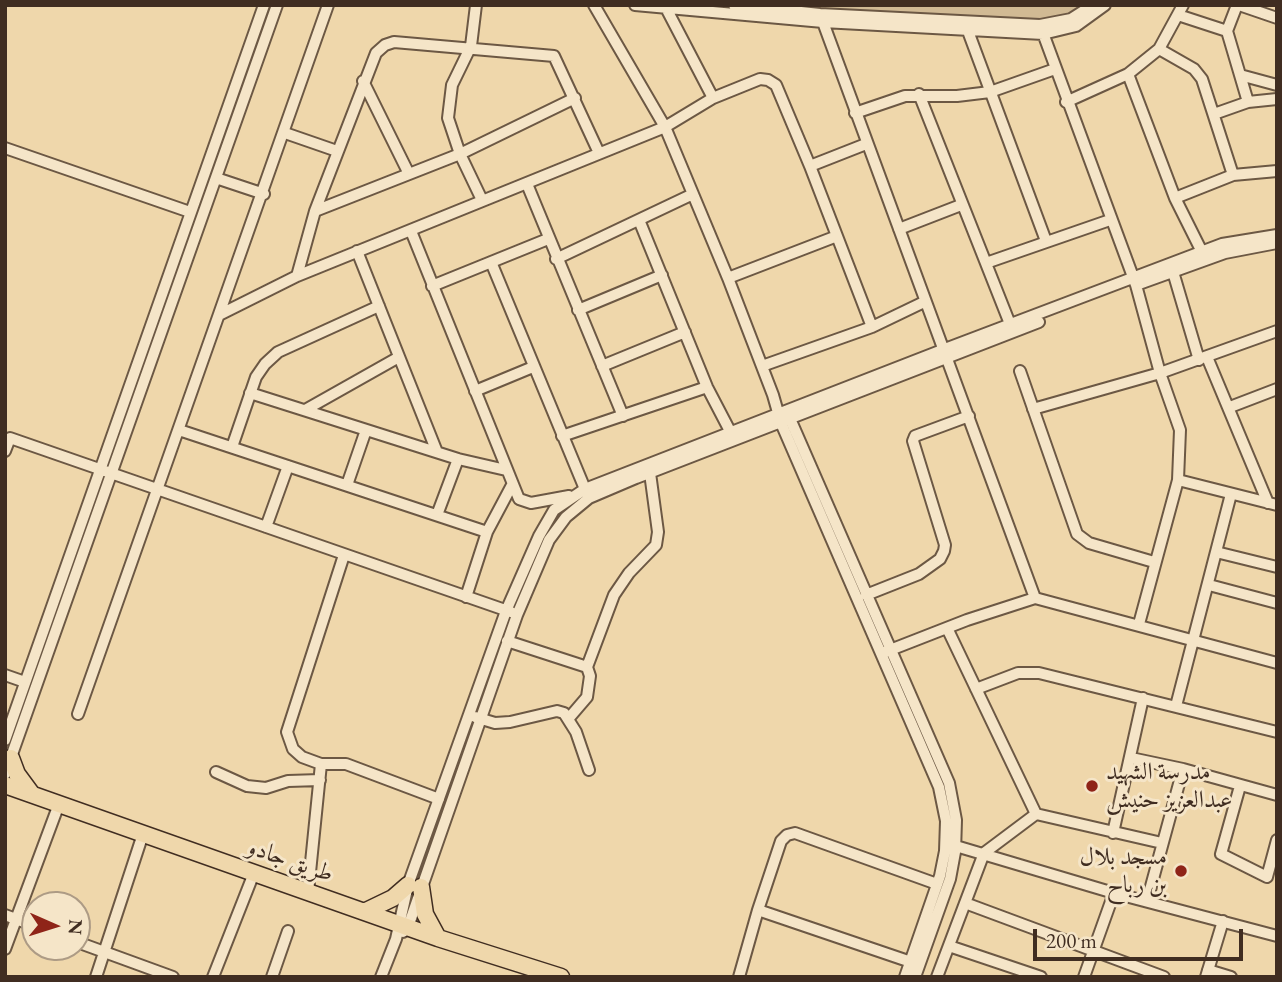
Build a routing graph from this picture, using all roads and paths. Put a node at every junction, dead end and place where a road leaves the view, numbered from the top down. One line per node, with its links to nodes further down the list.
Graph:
1 (264, 5): 53 (street)
2 (277, 5): 45 (street)
3 (328, 5): 35 (street)
4 (476, 5): 18 (street)
5 (594, 5): 34 (street)
6 (635, 5): 11 (street)
7 (734, 5): 13 (street)
8 (1093, 5): 16 (street)
9 (1105, 5): 16 (street)
10 (1238, 5): 14 (street); 17 (street)
11 (666, 8): 13 (street); 28 (street)
12 (1181, 10): 17 (street); 19 (street)
13 (821, 18): 15 (street); 32 (street)
14 (1277, 18)
15 (966, 25): 16 (street); 25 (street)
16 (1042, 29): 20 (street)
17 (1227, 31): 22 (street)
18 (471, 47): 23 (street); 27 (street); 40 (street)
19 (1159, 49): 21 (street); 33 (street)
20 (1055, 69): 25 (street); 30 (street)
21 (1128, 74): 30 (street); 49 (street)
22 (1240, 75): 24 (street); 31 (street)
23 (363, 81): 38 (street); 43 (street)
24 (1277, 85)
25 (990, 92): 26 (street); 61 (street)
26 (919, 94): 32 (street); 51 (street)
27 (575, 98): 39 (street); 40 (street)
28 (713, 98): 34 (street); 41 (street)
29 (1277, 99): 31 (street)
30 (1066, 102): 54 (street)
31 (1248, 102): 33 (street)
32 (855, 113): 36 (street)
33 (1214, 114): 44 (street)
34 (665, 127): 39 (street); 48 (street)
35 (285, 133): 38 (street); 47 (street)
36 (866, 144): 41 (street); 56 (street)
37 (5, 148): 53 (street)
38 (337, 150): 52 (street)
39 (599, 153): 46 (street)
40 (460, 154): 43 (street); 50 (street)
41 (810, 166): 59 (street)
42 (1277, 171): 44 (street)
43 (409, 174): 52 (street)
44 (1233, 175): 49 (street)
45 (216, 178): 47 (street); 113 (street)
46 (527, 184): 50 (street); 60 (street)
47 (264, 194): 77 (street)
48 (693, 194): 55 (street); 71 (street)
49 (1175, 198): 64 (street)
50 (482, 200): 57 (street)
51 (961, 205): 56 (street); 67 (street)
52 (315, 211): 70 (street)
53 (191, 212): 110 (street)
54 (1110, 219): 61 (street); 72 (street)
55 (639, 220): 65 (street); 69 (street)
56 (899, 229): 74 (street)
57 (411, 231): 63 (street); 73 (street)
58 (1277, 235): 64 (street)
59 (837, 236): 71 (street); 78 (street)
60 (548, 239): 65 (street); 66 (street)
61 (1046, 240): 67 (street)
62 (1277, 243): 64 (street)
63 (357, 251): 70 (street); 75 (street)
64 (1204, 255): 68 (street)
65 (556, 259): 76 (street)
66 (491, 262): 73 (street); 87 (street)
67 (986, 262): 79 (street)
68 (1172, 268): 72 (street); 84 (street)
69 (662, 275): 76 (street); 81 (street)
70 (297, 276): 77 (street)
71 (728, 278): 86 (street)
72 (1135, 282): 79 (street); 89 (street)
73 (432, 286): 92 (street)
74 (924, 302): 78 (street); 82 (street)
75 (379, 306): 83 (street); 93 (street)
76 (578, 310): 85 (street)
77 (221, 314): 100 (street)
78 (872, 327): 86 (street)
79 (1012, 328): 82 (street)
80 (1277, 331): 84 (street)
81 (685, 332): 85 (street); 90 (street)
82 (946, 353): 98 (street); 99 (street)
83 (399, 357): 95 (street); 107 (street)
84 (1203, 359): 89 (street); 94 (street)
85 (602, 366): 97 (street)
86 (762, 366): 98 (street)
87 (533, 367): 92 (street); 103 (street)
88 (1020, 371): 96 (street)
89 (1160, 373): 96 (street); 114 (street)
90 (708, 387): 97 (street); 102 (street)
91 (1277, 389): 94 (street)
92 (475, 391): 111 (street)
93 (250, 393): 95 (street); 105 (street)
94 (1230, 407): 121 (street)
95 (305, 410): 101 (street)
96 (1033, 410): 127 (street)
97 (623, 416): 103 (street)
98 (784, 416): 102 (street); 112 (street); 130 (street); 139 (street)
99 (969, 416): 130 (street); 132 (street)
100 (179, 430): 105 (street); 117 (street)
101 (366, 430): 107 (street); 115 (street)
102 (731, 433): 118 (street)
103 (562, 436): 118 (street)
104 (7, 438): 106 (street); 110 (street)
105 (232, 447): 109 (street)
106 (5, 451)
107 (436, 452): 108 (street)
108 (458, 459): 111 (street); 122 (street)
109 (288, 466): 115 (street); 123 (street)
110 (100, 470): 113 (street); 143 (street)
111 (506, 470): 116 (street)
112 (650, 472): 134 (street); 141 (street)
113 (112, 474): 117 (street); 152 (street)
114 (1178, 480): 119 (street); 127 (street)
115 (346, 485): 122 (street)
116 (512, 485): 120 (street); 124 (street)
117 (157, 489): 123 (street); 147 (street)
118 (586, 489): 120 (street)
119 (1231, 494): 121 (street); 125 (street)
120 (574, 495): 134 (street)
121 (1272, 504)
122 (437, 516): 124 (street)
123 (266, 527): 126 (street)
124 (487, 532): 131 (street)
125 (1216, 552): 128 (street); 129 (street)
126 (344, 555): 131 (street); 154 (street)
127 (1154, 562): 135 (street)
128 (1277, 567)
129 (1209, 585): 133 (street); 137 (street)
130 (866, 595): 139 (street)
131 (466, 597): 134 (street)
132 (1035, 598): 135 (street); 136 (street)
133 (1277, 603)
134 (512, 613): 138 (street); 148 (street)
135 (1139, 624): 137 (street)
136 (947, 628): 139 (street); 144 (street)
137 (1193, 638): 140 (street); 146 (street)
138 (507, 641): 141 (street); 148 (street)
139 (885, 652): 171 (street)
140 (1277, 663)
141 (587, 667): 149 (street)
142 (5, 675): 143 (street)
143 (25, 682): 151 (street)
144 (976, 689): 145 (street); 166 (street)
145 (1143, 698): 146 (street); 153 (street)
146 (1177, 706): 150 (street)
147 (78, 714)
148 (474, 717): 149 (street); 164 (street); 176 (street)
149 (569, 718): 156 (street)
150 (1277, 732)
151 (5, 740)
152 (11, 758): 158 (street); 162 (highway)
153 (1130, 758): 155 (street); 167 (street)
154 (321, 764): 159 (street); 164 (street)
155 (1183, 769): 161 (street); 170 (street)
156 (589, 771)
157 (216, 772): 159 (street)
158 (5, 774)
159 (320, 780): 177 (street)
160 (5, 785): 162 (highway, طريق جادو)
161 (1240, 786): 163 (street); 174 (street)
162 (33, 795): 165 (highway, طريق جادو)
163 (1277, 795)
164 (439, 799): 176 (street)
165 (59, 804): 168 (highway, طريق جادو); 183 (street)
166 (1036, 814): 167 (street); 172 (street)
167 (1113, 832): 170 (street)
168 (143, 834): 173 (highway, طريق جادو); 193 (street)
169 (1277, 840): 174 (street)
170 (1162, 843): 179 (street)
171 (950, 844): 172 (street); 175 (street); 205 (street)
172 (984, 853): 178 (street); 180 (street)
173 (254, 873): 177 (highway, طريق جادو); 199 (street)
174 (1272, 879)
175 (937, 884): 181 (street); 194 (street)
176 (414, 886): 182 (highway); 185 (street); 188 (highway)
177 (309, 892): 182 (highway, طريق جادو)
178 (1114, 893): 179 (street); 192 (street)
179 (1147, 901): 184 (street)
180 (965, 903): 189 (street); 192 (street)
181 (758, 910): 194 (street); 203 (street)
182 (366, 911): 185 (highway, طريق جادو)
183 (10, 917): 191 (street)
184 (1223, 921): 187 (street); 195 (street)
185 (400, 930): 188 (highway, طريق جادو); 201 (street)
186 (288, 931): 200 (street)
187 (1277, 936)
188 (438, 938): 196 (highway, طريق جادو)
189 (949, 946): 206 (street); 207 (street)
190 (91, 947): 193 (street)
191 (5, 949)
192 (1094, 950): 208 (street); 209 (street)
193 (103, 952): 197 (street); 198 (street)
194 (911, 962): 204 (street)
195 (1207, 973): 210 (street)
196 (542, 974): 202 (highway, طريق جادو)
197 (96, 977)
198 (173, 977)
199 (213, 977)
200 (272, 977)
201 (381, 977)
202 (561, 977)
203 (739, 977)
204 (905, 977)
205 (915, 977)
206 (937, 977)
207 (1041, 977)
208 (1084, 977)
209 (1164, 977)
210 (1231, 977)

